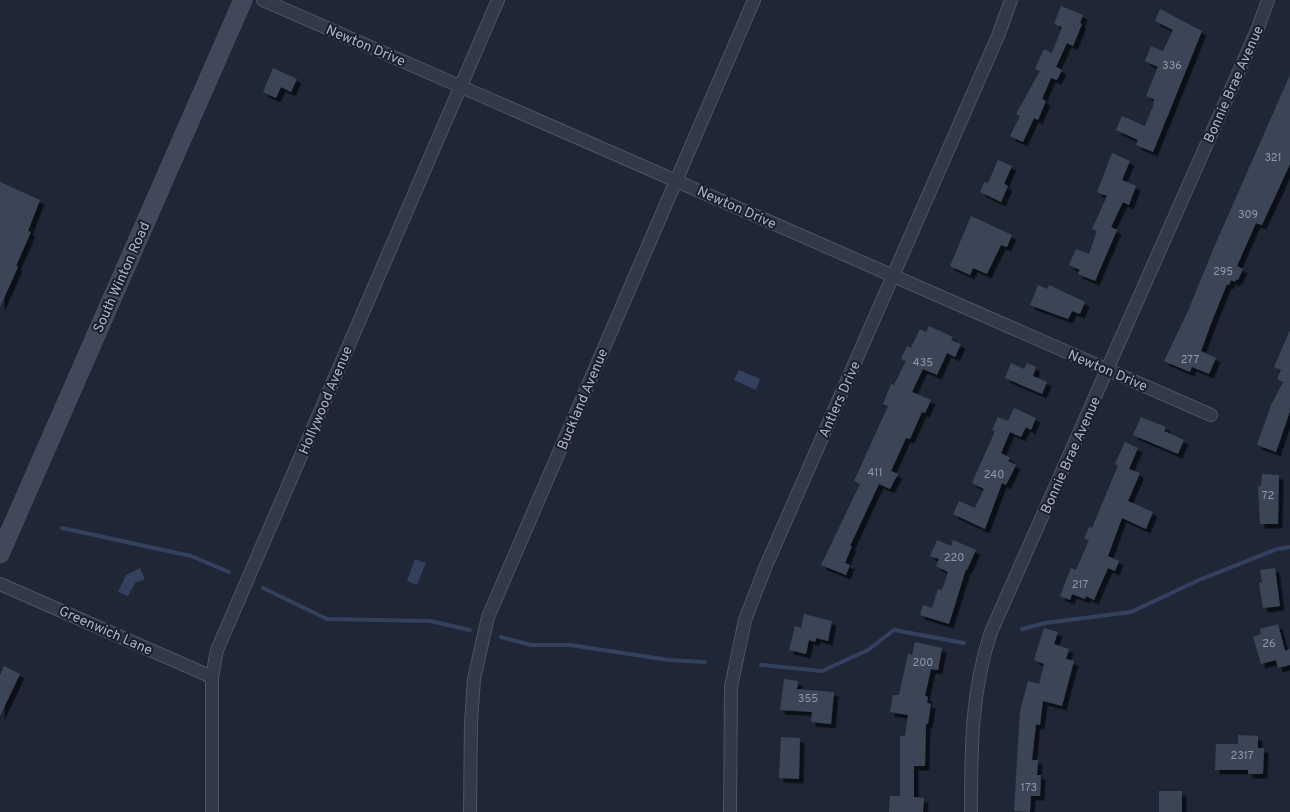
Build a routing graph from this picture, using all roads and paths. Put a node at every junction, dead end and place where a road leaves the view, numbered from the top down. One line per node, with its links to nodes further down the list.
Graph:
1 (243, 0): 12 (main road, South Winton Road)
2 (263, 0): 7 (street, Newton Drive)
3 (498, 0): 7 (street, Hollywood Avenue)
4 (754, 0): 8 (street, Buckland Avenue)
5 (1011, 0): 9 (street, Antlers Drive)
6 (1268, 0): 10 (street, Bonnie Brae Avenue)
7 (461, 86): 8 (street, Newton Drive); 14 (street, Hollywood Avenue)
8 (676, 180): 9 (street, Newton Drive); 16 (street, Buckland Avenue)
9 (893, 275): 10 (street, Newton Drive); 17 (street, Antlers Drive)
10 (1107, 370): 11 (street, Newton Drive); 18 (street, Bonnie Brae Avenue)
11 (1212, 414)
12 (0, 554)
13 (0, 584): 14 (street, Greenwich Lane)
14 (212, 676): 15 (street, Hollywood Avenue)
15 (212, 812)
16 (470, 812)
17 (730, 812)
18 (970, 812)

